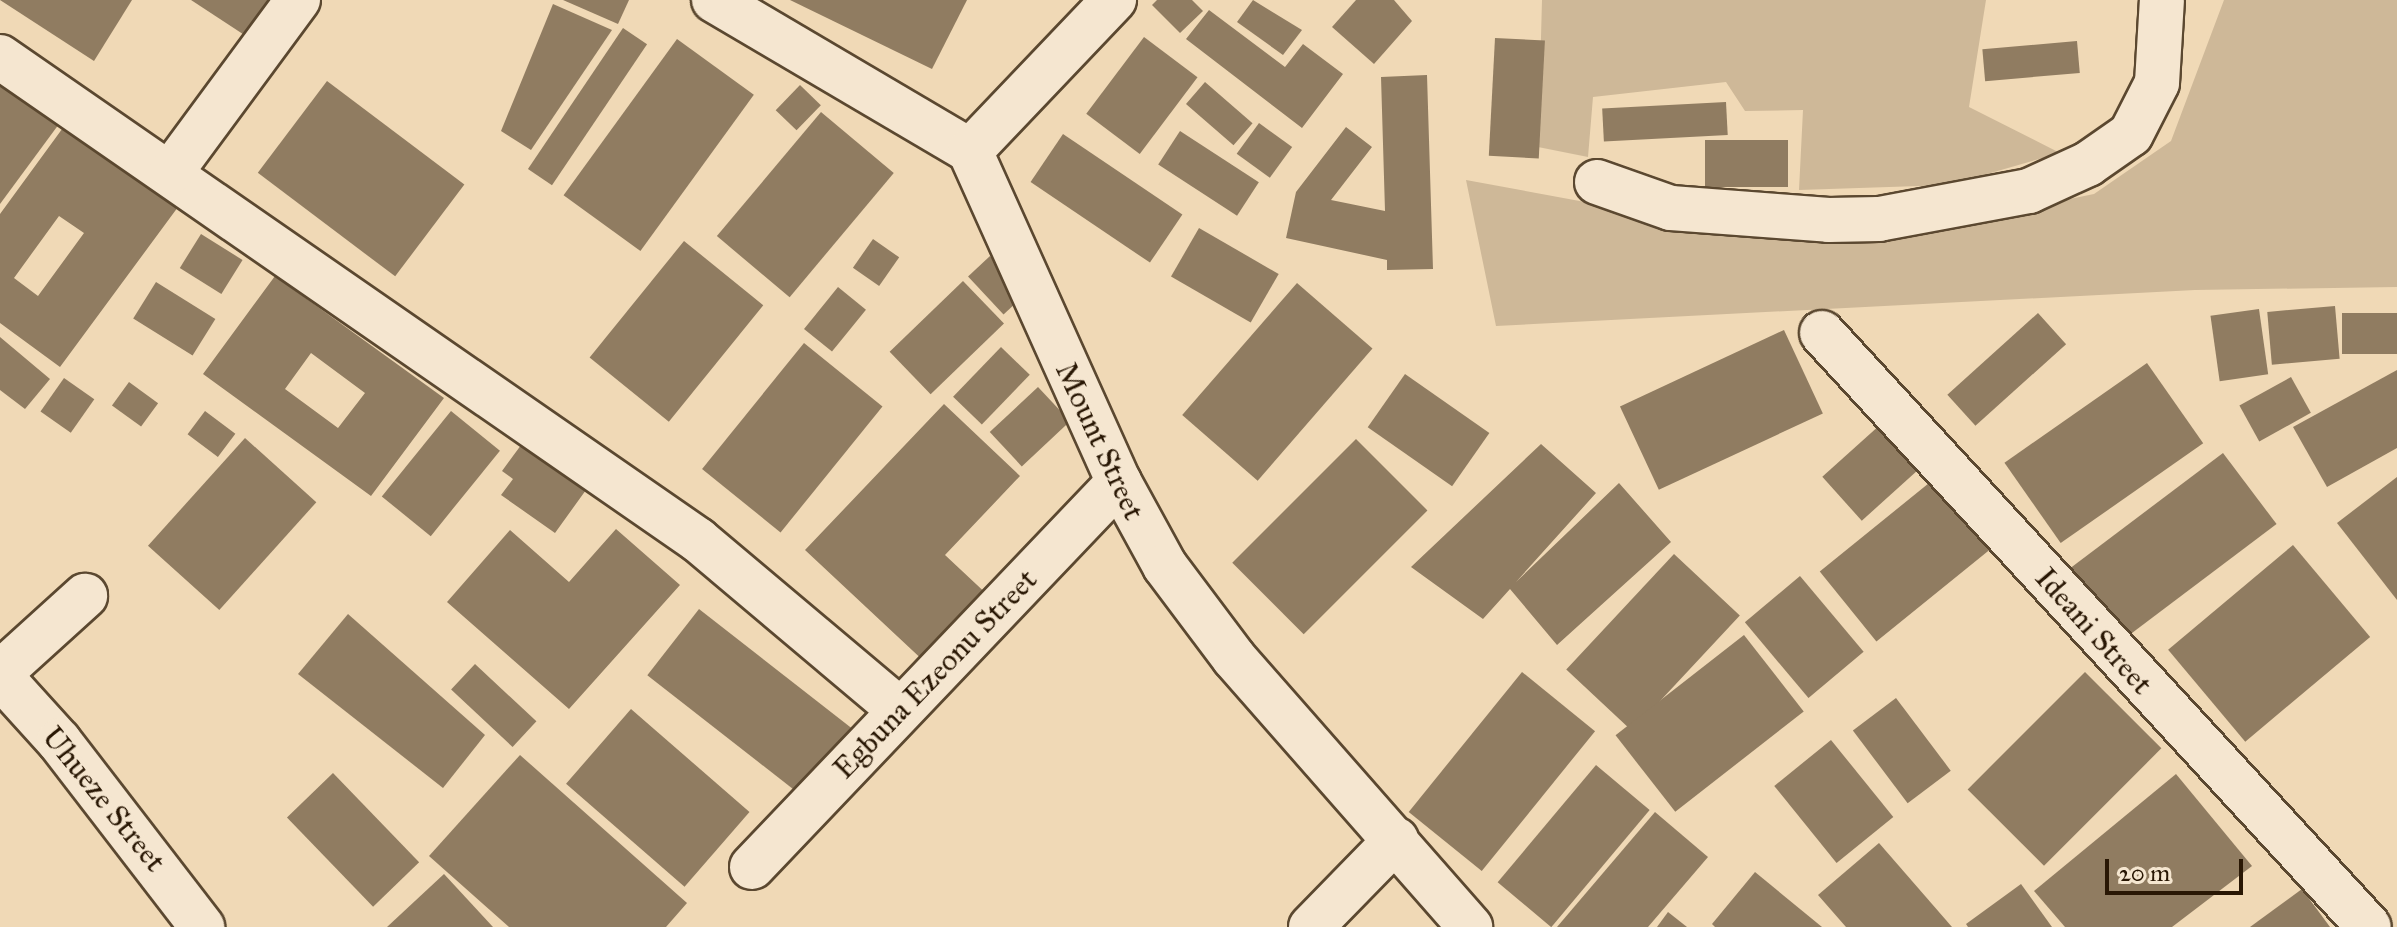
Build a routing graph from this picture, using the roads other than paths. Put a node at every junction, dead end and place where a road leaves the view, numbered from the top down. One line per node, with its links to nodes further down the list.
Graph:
1 (298, 0): 7 (street)
2 (714, 0): 6 (street)
3 (1114, 0): 6 (street)
4 (2162, 0): 8 (street)
5 (0, 57): 7 (street)
6 (970, 151): 10 (street, Mount Street)
7 (171, 172): 13 (street)
8 (1597, 182)
9 (1822, 333): 19 (street, Ideani Street)
10 (1119, 482): 13 (street, Egbuna Ezeonu Street); 14 (street, Mount Street)
11 (85, 596): 12 (street)
12 (0, 675): 16 (street, Uhueze Street)
13 (900, 710): 15 (street, Egbuna Ezeonu Street)
14 (1396, 840): 17 (street); 18 (street, Mount Street)
15 (752, 867)
16 (202, 927)
17 (1311, 927)
18 (1470, 927)
19 (2369, 927)

